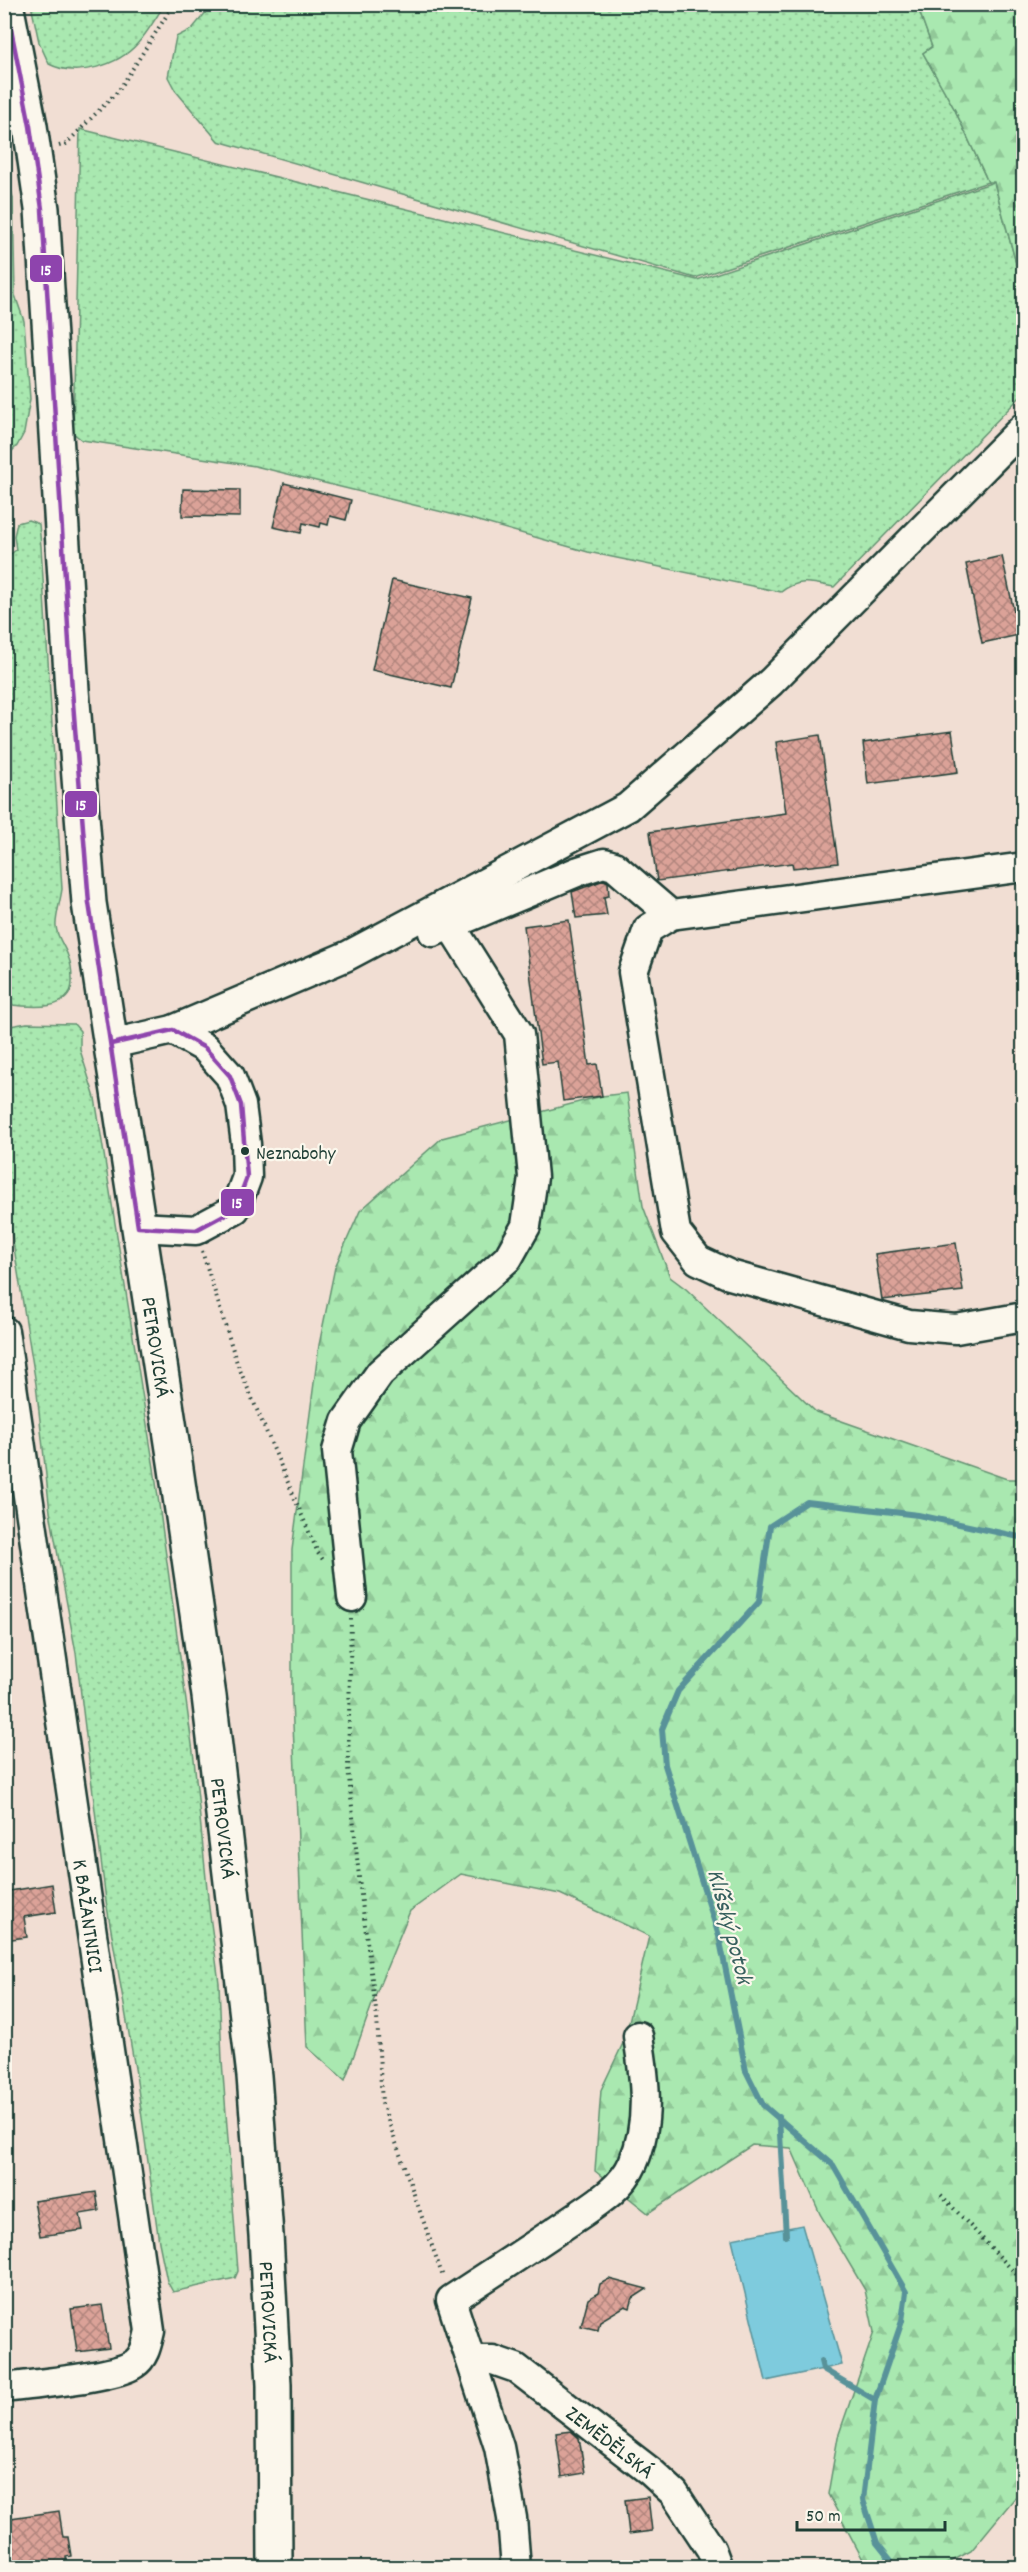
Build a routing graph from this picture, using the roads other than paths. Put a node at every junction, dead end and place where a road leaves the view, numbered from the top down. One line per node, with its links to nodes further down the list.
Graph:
1 (6, 4): 8 (main road, PETROVICKÁ)
2 (1023, 427): 6 (street)
3 (1023, 867): 4 (street)
4 (671, 915): 5 (street); 10 (street)
5 (451, 926): 6 (street); 12 (street)
6 (347, 956): 7 (street)
7 (173, 1030): 8 (street); 9 (street)
8 (111, 1044): 9 (main road, PETROVICKÁ)
9 (138, 1227): 16 (main road, PETROVICKÁ)
10 (1023, 1317)
11 (4, 1331): 15 (street, K BAŽANTNICI)
12 (352, 1597)
13 (638, 2036): 14 (street)
14 (471, 2360): 17 (street); 18 (street, ZEMĚDĚLSKÁ)
15 (4, 2388)
16 (275, 2568)
17 (516, 2568)
18 (718, 2568)

